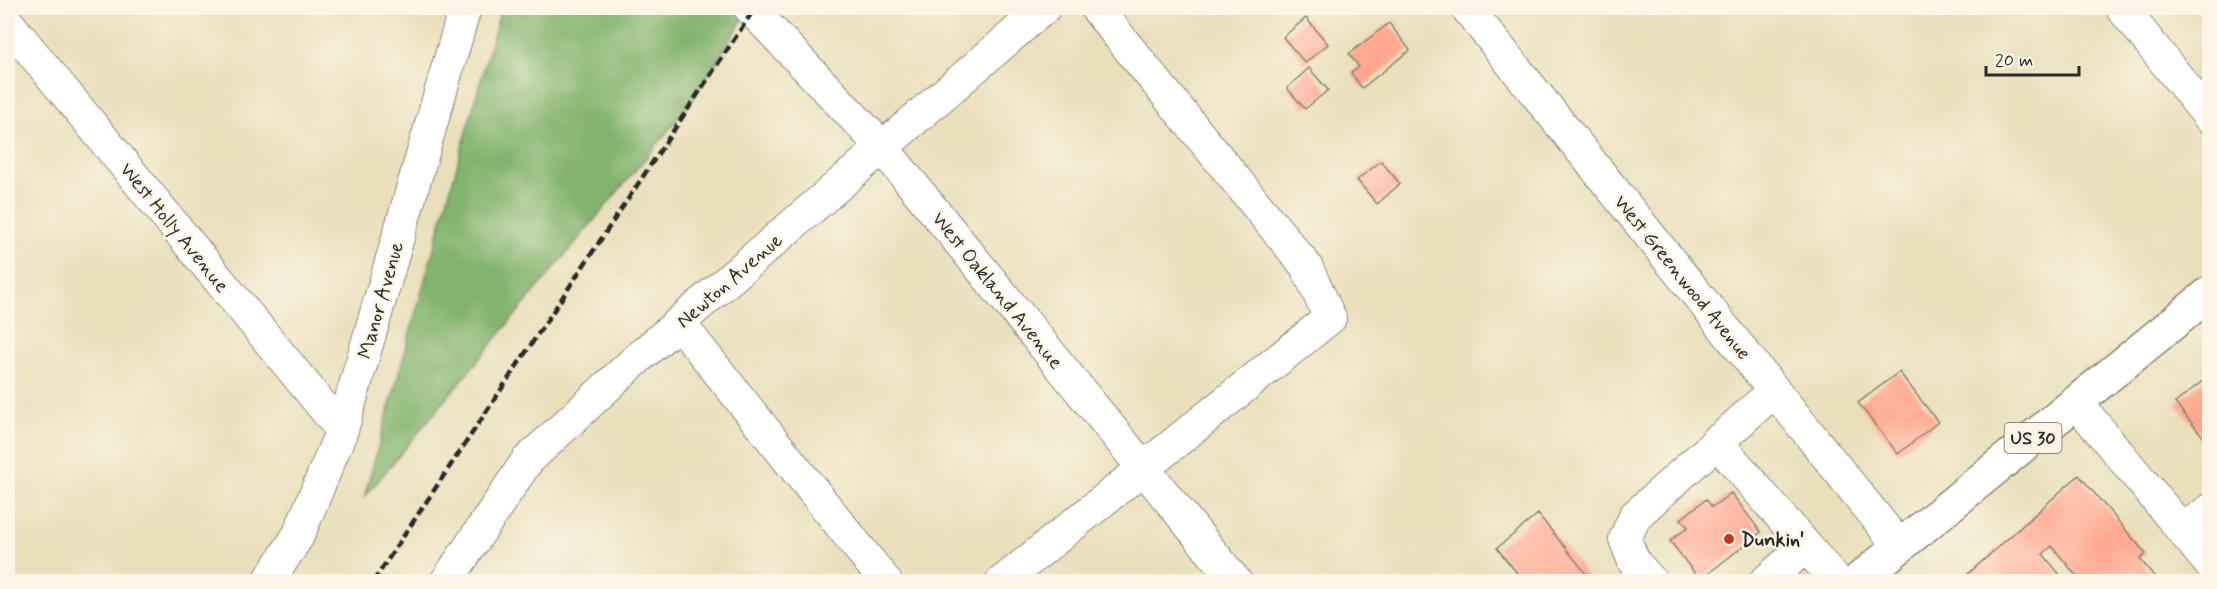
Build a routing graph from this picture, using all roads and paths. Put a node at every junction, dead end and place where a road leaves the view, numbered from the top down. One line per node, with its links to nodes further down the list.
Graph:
1 (465, 8): 14 (street, Manor Avenue)
2 (750, 8): 9 (street, West Oakland Avenue)
3 (1042, 8): 9 (street, Newton Avenue)
4 (1096, 8): 16 (street)
5 (1467, 8): 12 (street, West Greenwood Avenue)
6 (2138, 12): 8 (street)
7 (8, 23): 14 (street, West Holly Avenue)
8 (2210, 118)
9 (882, 147): 11 (street, Newton Avenue); 16 (street, West Oakland Avenue)
10 (2210, 293): 13 (highway, US 30)
11 (680, 324): 22 (street, Newton Avenue); 24 (street)
12 (1774, 391): 15 (street); 20 (street, West Greenwood Avenue)
13 (2077, 403): 18 (street); 20 (highway, US 30)
14 (342, 430): 23 (street, Manor Avenue)
15 (1716, 441): 19 (street); 27 (street)
16 (1142, 468): 25 (street); 26 (street, West Oakland Avenue)
17 (2210, 510): 18 (street)
18 (2182, 530): 21 (street)
19 (1806, 546): 28 (street); 29 (street)
20 (1900, 547): 30 (highway, US 30)
21 (2210, 564)
22 (461, 575)
23 (268, 582)
24 (886, 582)
25 (1002, 582)
26 (1236, 582)
27 (1652, 582)
28 (1766, 582)
29 (1837, 582)
30 (1856, 582)

